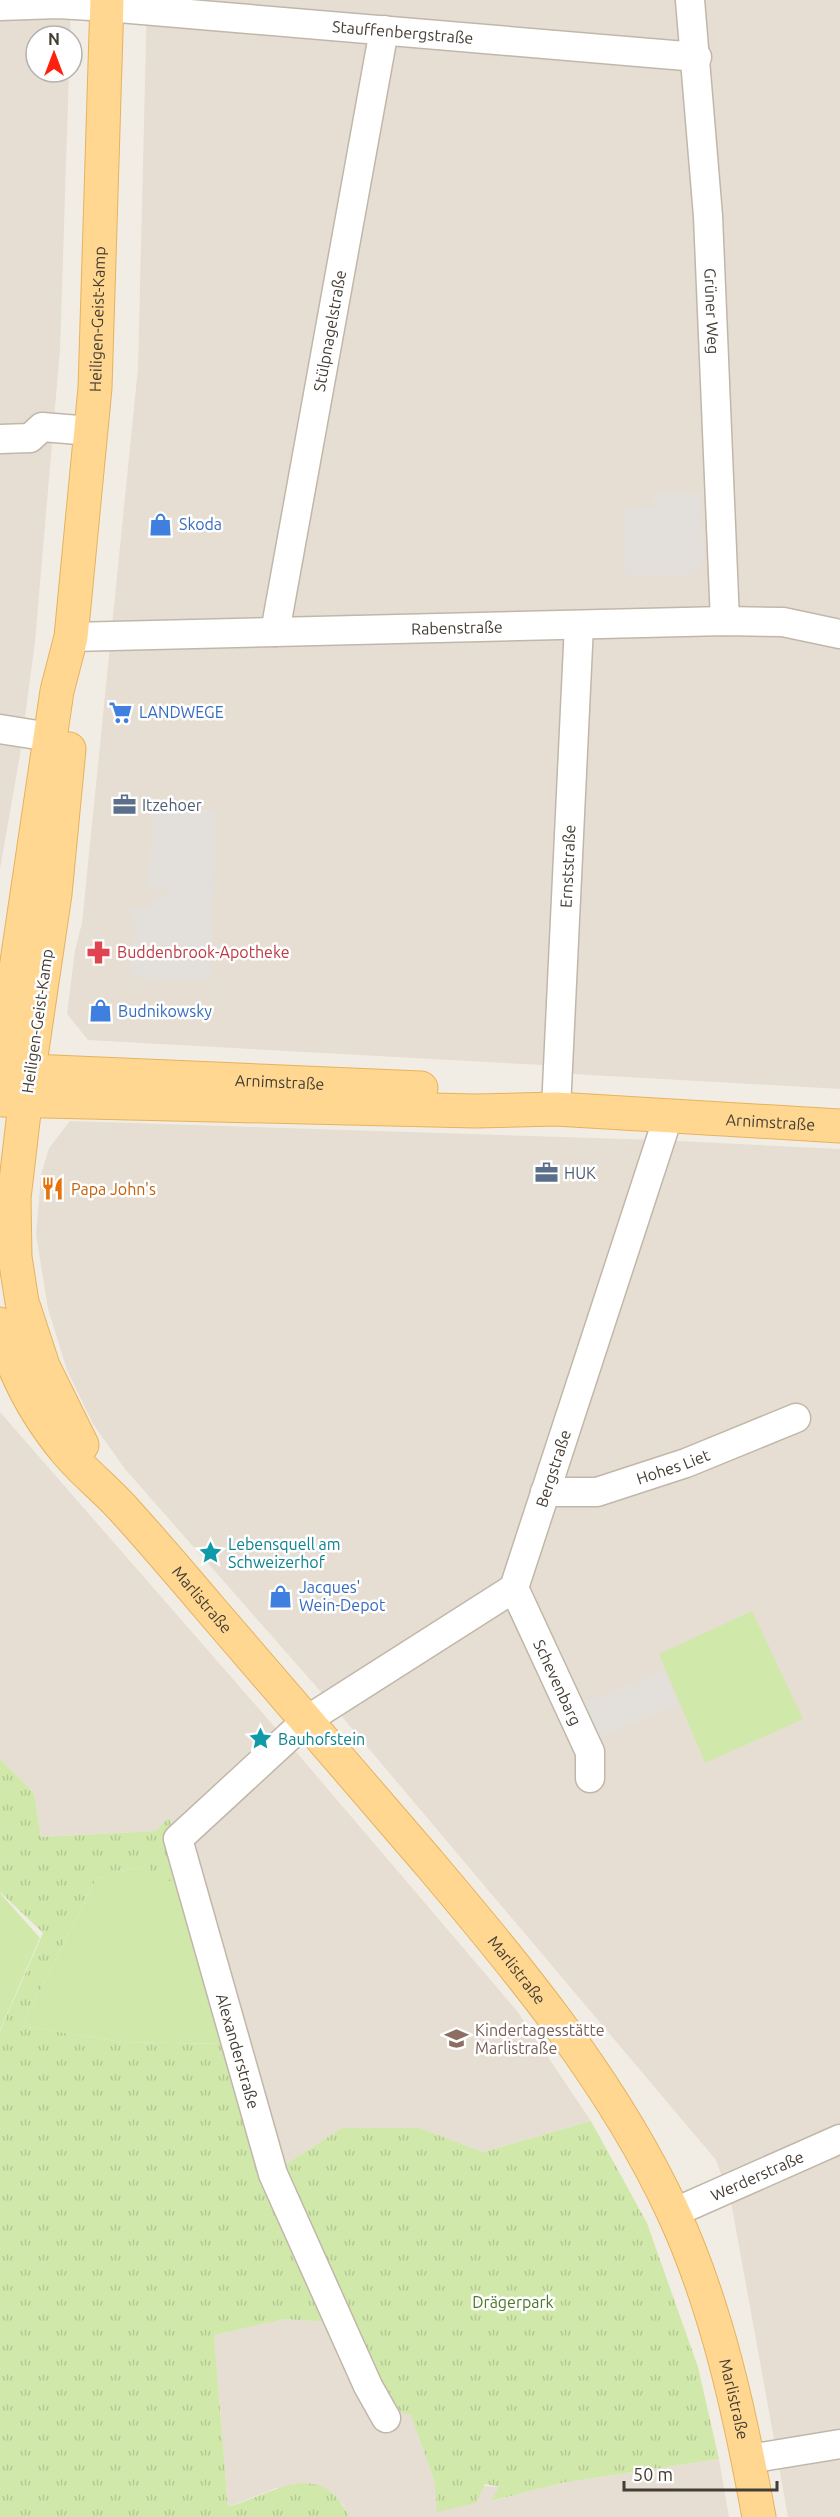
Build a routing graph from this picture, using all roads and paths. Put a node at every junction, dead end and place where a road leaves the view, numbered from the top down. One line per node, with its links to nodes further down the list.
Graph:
1 (690, 0): 6 (street, Grüner Weg)
2 (107, 4): 3 (street, Stauffenbergstraße); 4 (street, Stauffenbergstraße); 7 (main road, Heiligen-Geist-Kamp)
3 (0, 6)
4 (293, 11): 5 (street, Stauffenbergstraße)
5 (384, 30): 6 (street, Stauffenbergstraße); 11 (street, Stülpnagelstraße)
6 (697, 57): 9 (street, Grüner Weg)
7 (91, 431): 8 (street); 13 (main road, Heiligen-Geist-Kamp)
8 (0, 439)
9 (725, 621): 10 (street, Rabenstraße); 12 (street, Rabenstraße)
10 (579, 625): 11 (street, Rabenstraße); 17 (street, Ernststraße)
11 (275, 632): 13 (street, Rabenstraße)
12 (840, 633)
13 (71, 638): 15 (main road, Heiligen-Geist-Kamp); 16 (main road, Heiligen-Geist-Kamp)
14 (0, 729): 15 (street)
15 (50, 737): 16 (main road, Heiligen-Geist-Kamp)
16 (9, 1081): 17 (main road, Arnimstraße); 21 (main road, Heiligen-Geist-Kamp)
17 (556, 1108): 18 (main road, Arnimstraße)
18 (668, 1117): 19 (main road, Arnimstraße); 23 (street, Bergstraße)
19 (840, 1126)
20 (2, 1336): 21 (main road)
21 (47, 1404): 25 (main road, Marlistraße)
22 (796, 1418): 23 (street, Hohes Liet)
23 (545, 1492): 24 (street, Bergstraße)
24 (514, 1588): 25 (street); 26 (street, Schevenbarg)
25 (307, 1720): 28 (main road, Marlistraße); 29 (street, Alexanderstraße)
26 (590, 1778)
27 (840, 2139): 28 (street, Werderstraße)
28 (673, 2212): 31 (main road, Marlistraße)
29 (386, 2418)
30 (840, 2444): 31 (street)
31 (749, 2459): 32 (main road, Marlistraße)
32 (759, 2517)

